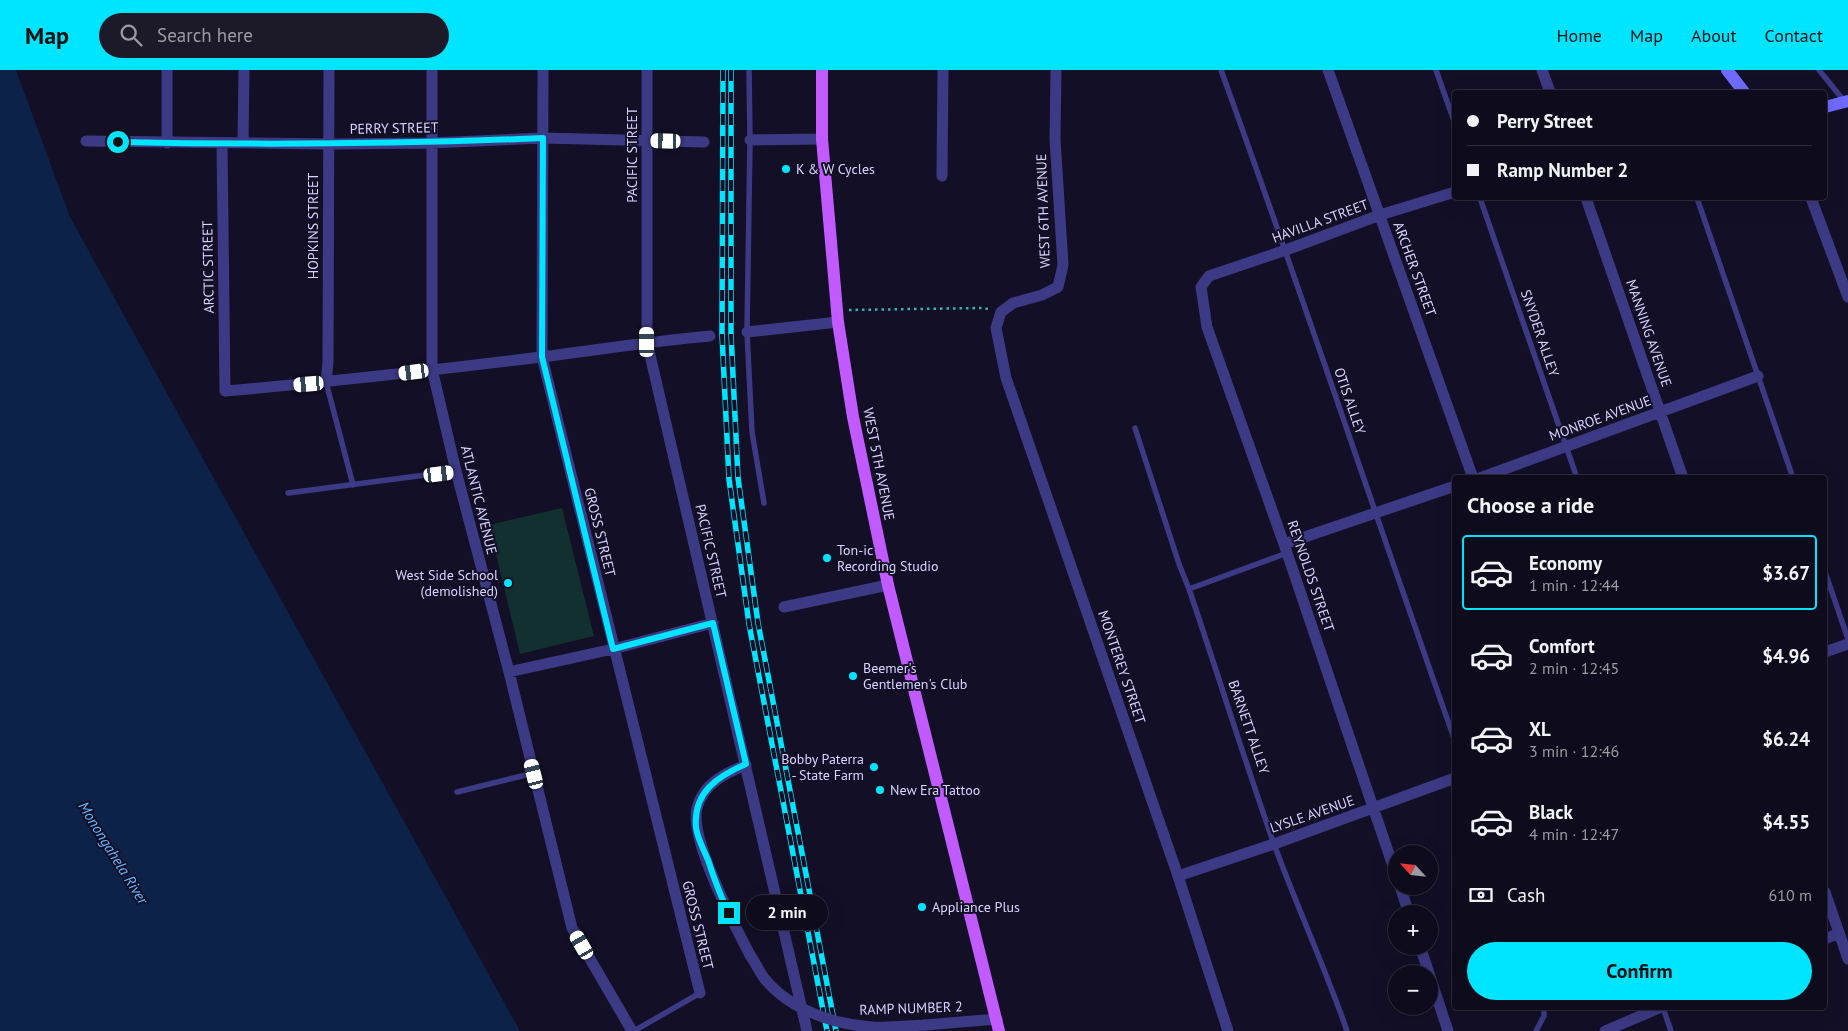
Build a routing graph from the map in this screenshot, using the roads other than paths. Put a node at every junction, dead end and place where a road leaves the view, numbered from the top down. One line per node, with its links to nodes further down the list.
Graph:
1 (167, 70): 28 (street)
2 (244, 70): 30 (street)
3 (329, 70): 32 (street, HOPKINS STREET)
4 (432, 70): 31 (street, ATLANTIC AVENUE)
5 (543, 70): 22 (street, GROSS STREET)
6 (647, 70): 26 (street, PACIFIC STREET)
7 (749, 70): 24 (lane)
8 (822, 70): 23 (main road, WEST 5TH AVENUE)
9 (943, 70): 33 (street)
10 (1056, 70): 44 (street, WEST 6TH AVENUE)
11 (1221, 70): 40 (lane, OTIS ALLEY)
12 (1328, 70): 39 (street, ARCHER STREET)
13 (1436, 70): 21 (lane)
14 (1542, 70): 17 (street)
15 (1727, 70): 18 (street)
16 (1819, 70): 19 (lane)
17 (1549, 90)
18 (1738, 90)
19 (1846, 102): 20 (street)
20 (1827, 107)
21 (1452, 115)
22 (543, 138): 26 (street, PERRY STREET); 31 (street, PERRY STREET); 49 (street, GROSS STREET)
23 (822, 139): 24 (street); 45 (main road, WEST 5TH AVENUE)
24 (750, 140): 46 (lane)
25 (86, 141): 28 (street, PERRY STREET)
26 (646, 141): 27 (street, PERRY STREET); 48 (street, PACIFIC STREET)
27 (704, 142)
28 (167, 143): 29 (street, PERRY STREET)
29 (222, 143): 30 (street, PERRY STREET); 52 (street, ARCTIC STREET)
30 (243, 143): 32 (street, PERRY STREET)
31 (431, 143): 32 (street, PERRY STREET); 50 (street, ATLANTIC AVENUE)
32 (329, 144): 52 (street, HOPKINS STREET)
33 (942, 176)
34 (1452, 193): 39 (street, HAVILLA STREET)
35 (1481, 200): 55 (lane, SNYDER ALLEY)
36 (1587, 200): 53 (street, MANNING AVENUE)
37 (1698, 200): 51 (lane)
38 (1812, 200): 41 (street)
39 (1380, 215): 40 (street, HAVILLA STREET); 57 (street, ARCHER STREET)
40 (1286, 250): 42 (street, HAVILLA STREET); 66 (lane, OTIS ALLEY)
41 (1845, 275): 43 (street)
42 (1201, 287): 67 (street, REYNOLDS STREET)
43 (1848, 297)
44 (1001, 312): 86 (street, MONTEREY STREET)
45 (838, 316): 46 (street); 69 (main road, WEST 5TH AVENUE)
46 (747, 332): 65 (lane)
47 (710, 336): 48 (street)
48 (647, 342): 49 (street); 72 (street, PACIFIC STREET)
49 (542, 357): 50 (street); 75 (street, GROSS STREET)
50 (432, 369): 52 (street); 56 (street, ATLANTIC AVENUE)
51 (1758, 376): 53 (street, MONROE AVENUE); 61 (lane)
52 (326, 382): 62 (lane)
53 (1660, 412): 55 (street, MONROE AVENUE); 60 (street, MANNING AVENUE)
54 (1135, 428): 70 (lane, BARNETT ALLEY)
55 (1566, 447): 58 (street, MONROE AVENUE); 59 (lane, SNYDER ALLEY)
56 (456, 472): 62 (lane); 77 (street, ATLANTIC AVENUE)
57 (1472, 475)
58 (1488, 475)
59 (1576, 475)
60 (1682, 475)
61 (1792, 475)
62 (353, 485): 64 (lane)
63 (1452, 487): 66 (street)
64 (288, 493)
65 (764, 503)
66 (1374, 513): 67 (street); 78 (lane, OTIS ALLEY)
67 (1286, 549): 70 (lane); 83 (street, REYNOLDS STREET)
68 (1827, 578): 73 (lane)
69 (888, 585): 71 (street); 96 (main road, WEST 5TH AVENUE)
70 (1189, 589): 84 (lane, BARNETT ALLEY)
71 (784, 607)
72 (713, 623): 75 (street); 79 (street, PACIFIC STREET)
73 (1848, 639)
74 (1848, 644): 76 (street)
75 (613, 649): 77 (street); 92 (street, GROSS STREET)
76 (1827, 651)
77 (509, 672): 80 (street, ATLANTIC AVENUE)
78 (1452, 733)
79 (746, 764): 97 (street, RAMP NUMBER 2, bridge); 99 (street, PACIFIC STREET)
80 (534, 774): 82 (lane); 98 (street, ATLANTIC AVENUE)
81 (1452, 779): 83 (street, LYSLE AVENUE)
82 (457, 792)
83 (1374, 809): 84 (street, LYSLE AVENUE); 85 (street, REYNOLDS STREET)
84 (1274, 844): 86 (street, LYSLE AVENUE); 101 (lane, BARNETT ALLEY)
85 (1388, 851)
86 (1178, 876): 100 (street, MONTEREY STREET)
87 (1827, 898): 88 (street)
88 (1839, 933): 89 (street); 91 (street)
89 (1827, 938)
90 (1423, 955): 102 (street)
91 (1848, 958)
92 (700, 993): 98 (lane)
93 (1544, 1010): 103 (lane)
94 (1652, 1010): 104 (street)
95 (1658, 1010): 105 (lane)
96 (998, 1025): 97 (street, RAMP NUMBER 2)
97 (940, 1027)
98 (633, 1031)
99 (807, 1031)
100 (1228, 1031)
101 (1347, 1031)
102 (1448, 1031)
103 (1536, 1031)
104 (1605, 1031)
105 (1671, 1031)

